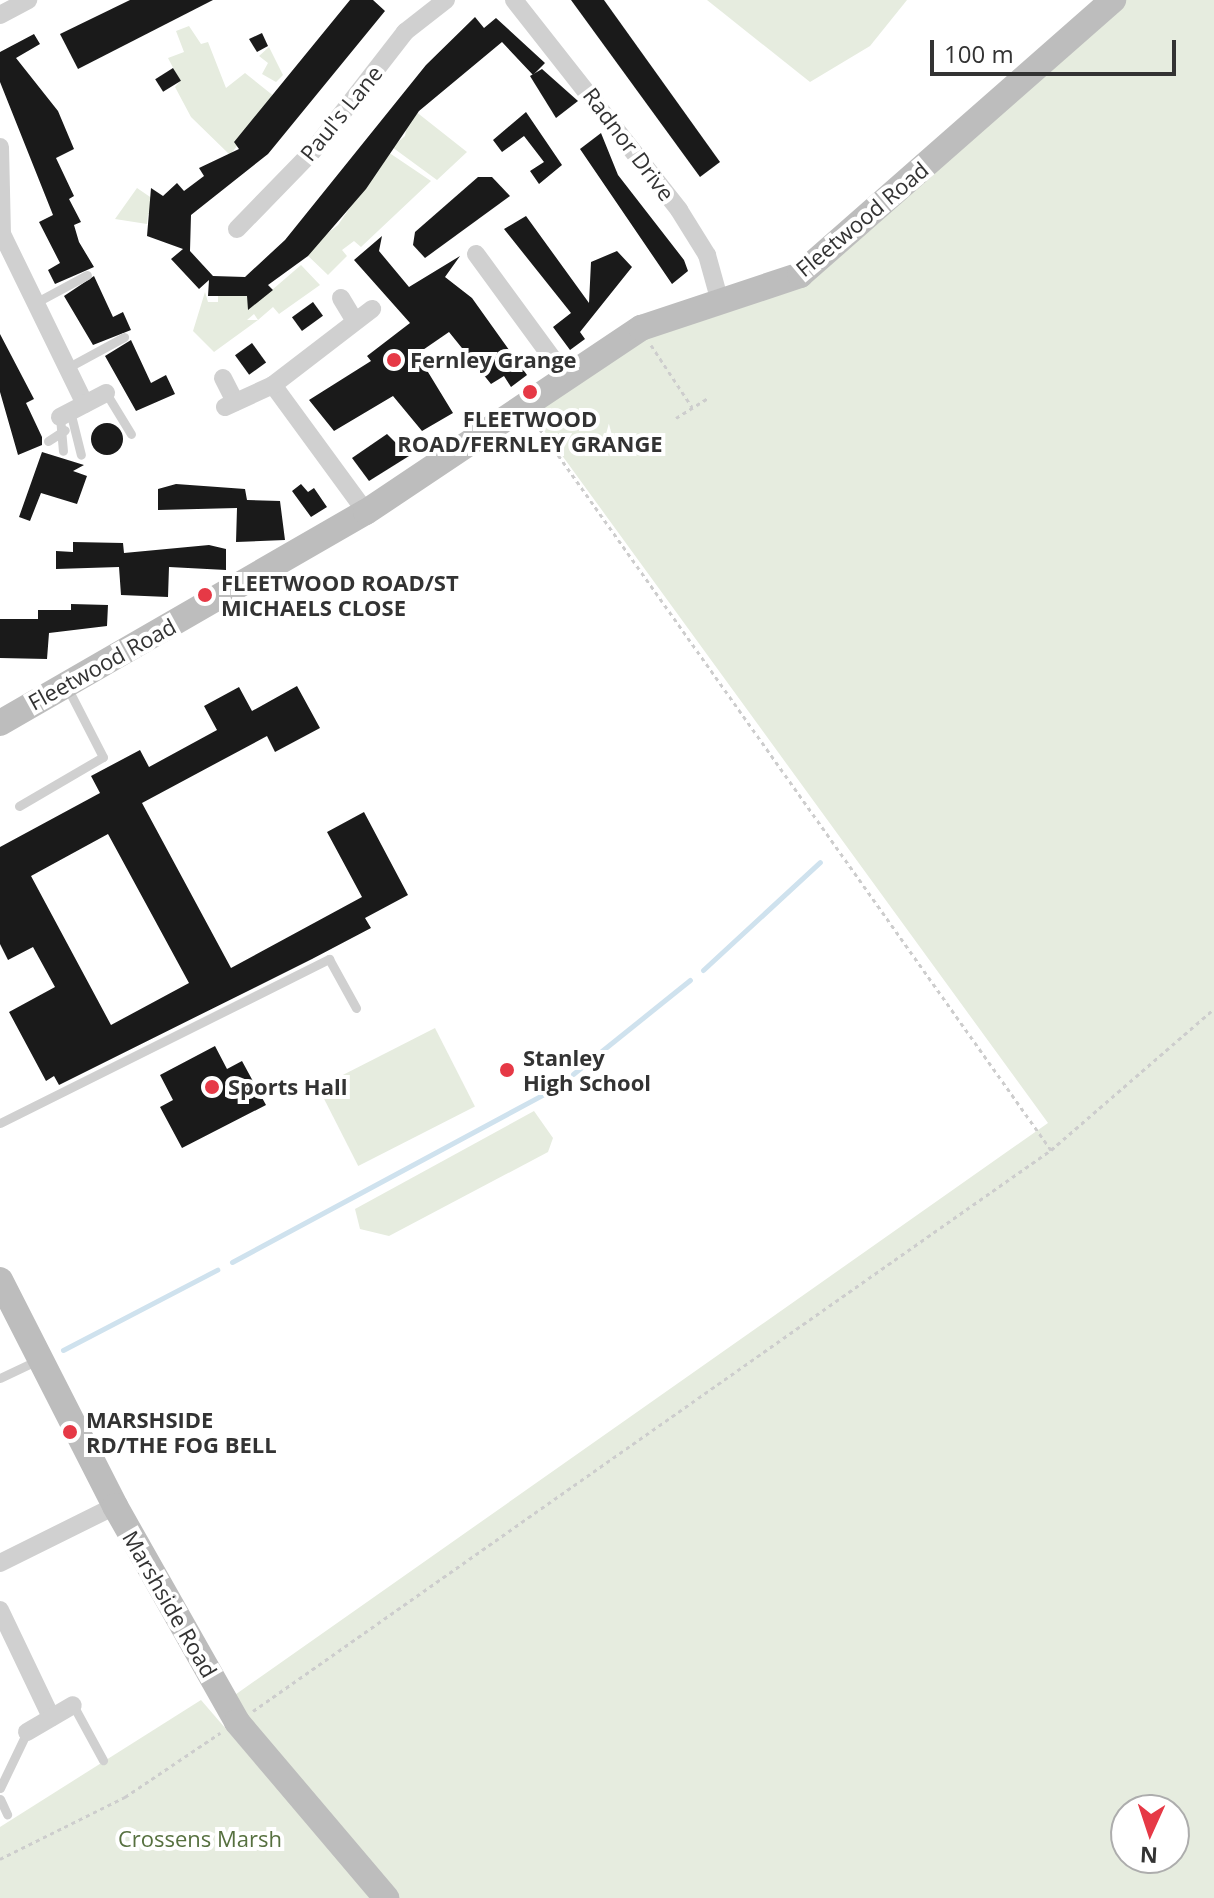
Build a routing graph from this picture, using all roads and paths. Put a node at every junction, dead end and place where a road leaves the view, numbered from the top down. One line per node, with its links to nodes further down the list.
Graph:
1 (28, 0): 5 (street)
2 (446, 0): 7 (street, Paul's Lane)
3 (514, 0): 11 (street, Radnor Drive)
4 (1113, 0): 11 (street, Fleetwood Road)
5 (0, 15)
6 (0, 147): 12 (street)
7 (237, 229)
8 (476, 254): 18 (street)
9 (87, 275): 12 (lane)
10 (341, 298): 14 (street)
11 (720, 302): 15 (street, Fleetwood Road)
12 (35, 303): 17 (street)
13 (372, 309): 14 (street)
14 (353, 318): 20 (street)
15 (641, 328): 18 (street, Fleetwood Road); 24 (path)
16 (124, 337): 17 (lane)
17 (67, 368): 25 (street)
18 (566, 377): 23 (street, Fleetwood Road)
19 (223, 378): 20 (street)
20 (273, 385): 31 (street)
21 (106, 393): 25 (street); 27 (lane)
22 (708, 398): 24 (path)
23 (523, 405): 31 (street, Fleetwood Road); 38 (path)
24 (692, 407): 26 (path)
25 (70, 415): 28 (lane); 29 (lane); 30 (lane)
26 (676, 418)
27 (131, 434)
28 (48, 441)
29 (63, 451)
30 (81, 455)
31 (366, 512): 32 (street, Fleetwood Road)
32 (65, 684): 33 (street, Fleetwood Road); 34 (lane)
33 (0, 723)
34 (19, 806)
35 (356, 1008): 37 (lane)
36 (1214, 1009): 38 (path)
37 (0, 1123)
38 (1051, 1150): 47 (path)
39 (0, 1280): 40 (street, Marshside Road)
40 (41, 1359): 41 (lane); 42 (street, Marshside Road)
41 (0, 1378)
42 (115, 1506): 43 (street); 47 (street, Marshside Road)
43 (0, 1563)
44 (0, 1610): 46 (street)
45 (73, 1705): 46 (street); 49 (lane)
46 (51, 1717): 48 (street)
47 (237, 1722): 53 (path); 54 (street, Marshside Road)
48 (27, 1732): 50 (lane)
49 (103, 1760)
50 (0, 1788)
51 (0, 1799): 52 (lane)
52 (7, 1814)
53 (0, 1859)
54 (386, 1898)

